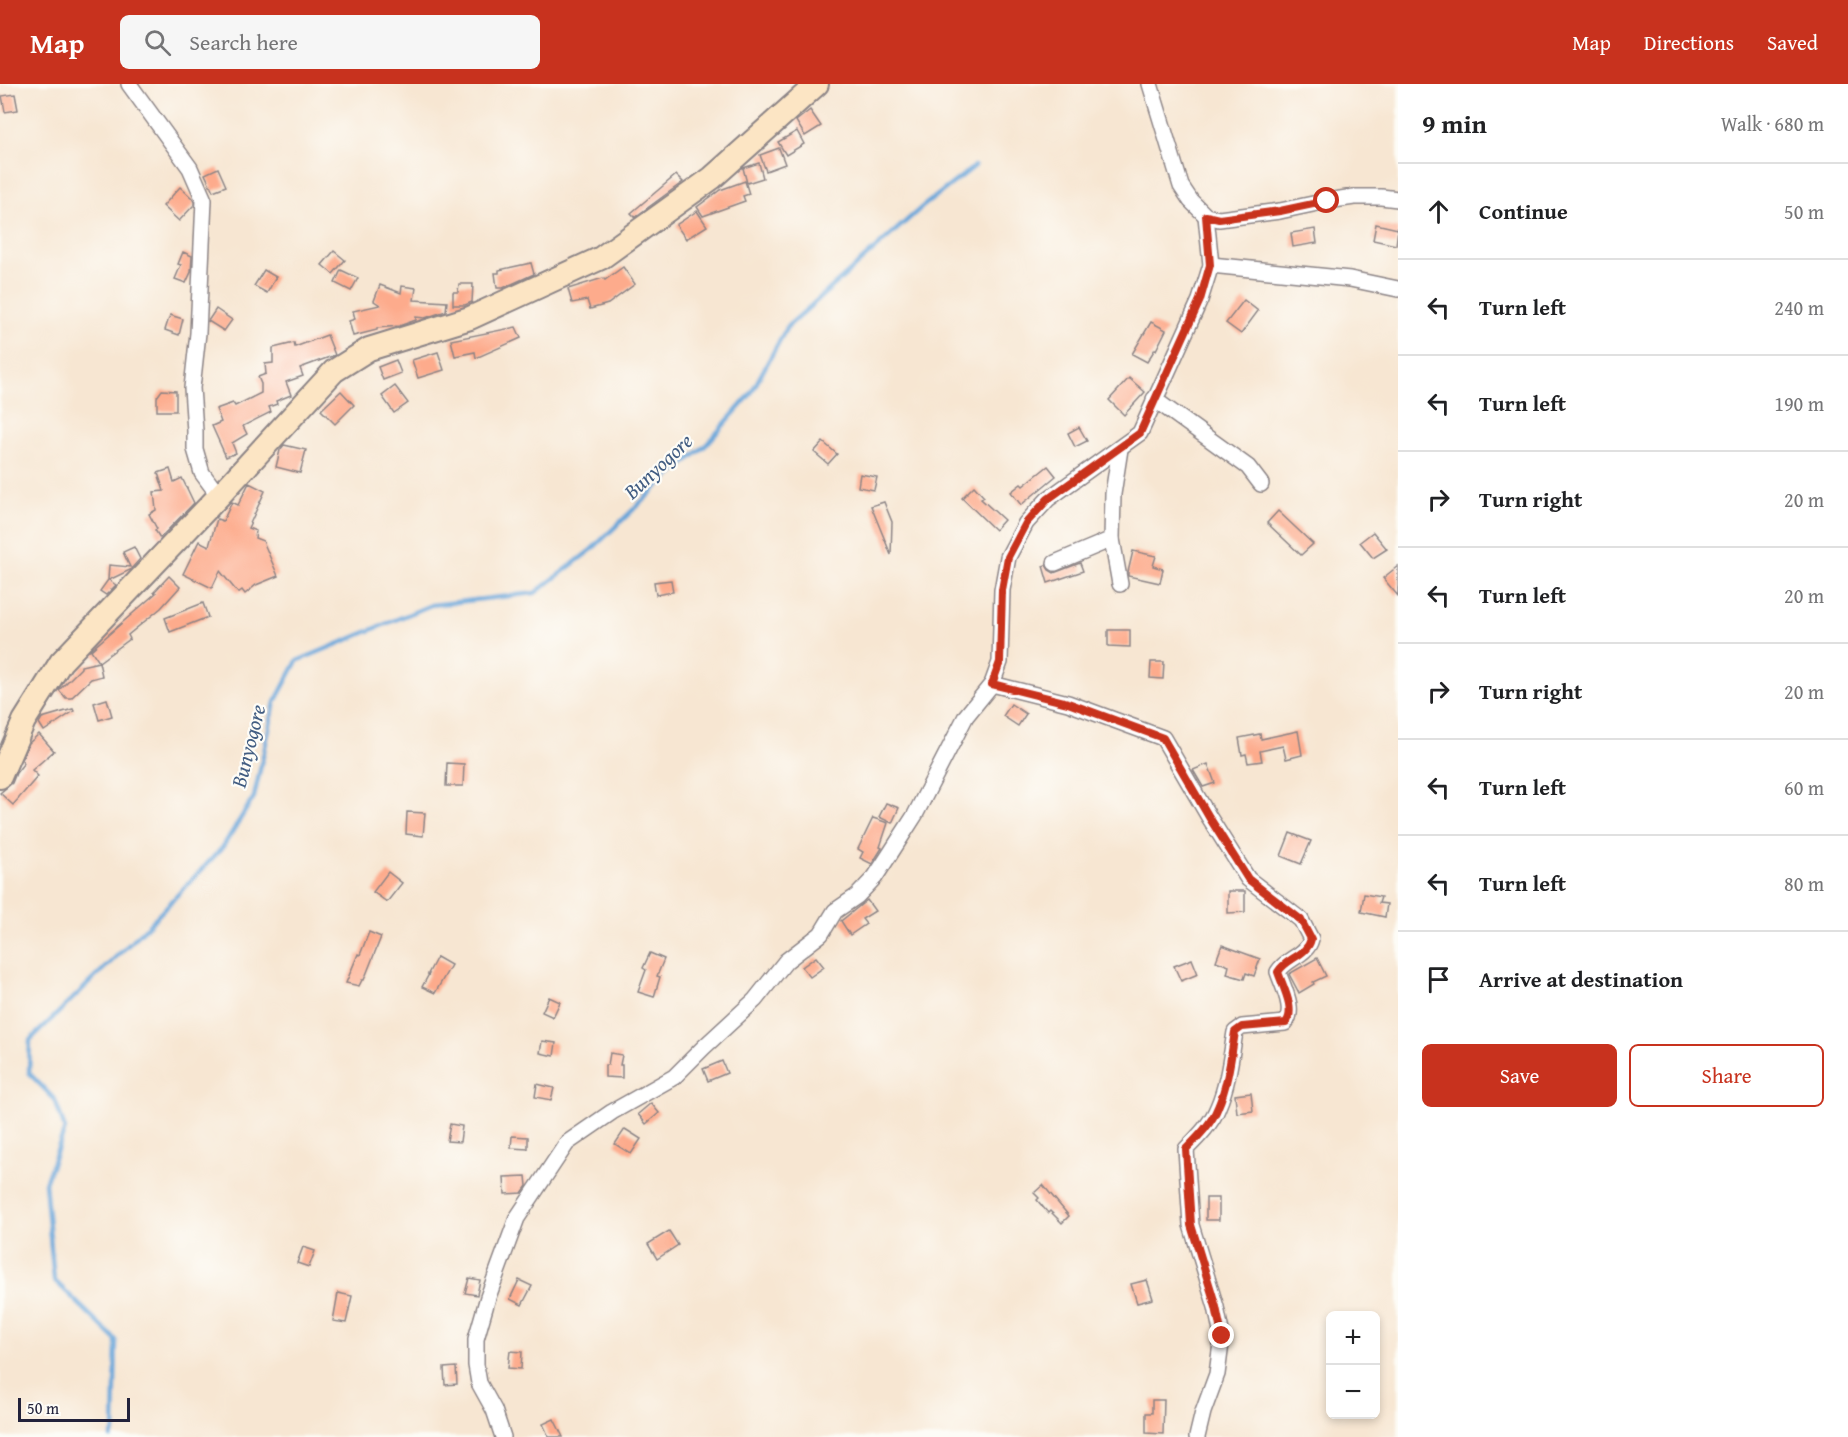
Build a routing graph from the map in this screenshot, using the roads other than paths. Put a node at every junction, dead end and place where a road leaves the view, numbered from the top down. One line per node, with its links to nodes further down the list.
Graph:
1 (129, 84): 11 (street)
2 (817, 84): 11 (main road)
3 (1150, 84): 5 (street)
4 (1398, 199): 5 (street)
5 (1206, 216): 6 (street)
6 (1210, 265): 7 (street); 8 (street)
7 (1398, 289)
8 (1154, 399): 9 (street); 10 (street)
9 (1120, 449): 12 (street); 15 (street)
10 (1261, 484)
11 (219, 496): 16 (main road)
12 (1112, 539): 13 (street); 14 (street)
13 (1055, 563)
14 (1120, 584)
15 (992, 684): 17 (street); 18 (street)
16 (0, 777)
17 (503, 1437)
18 (1197, 1437)

